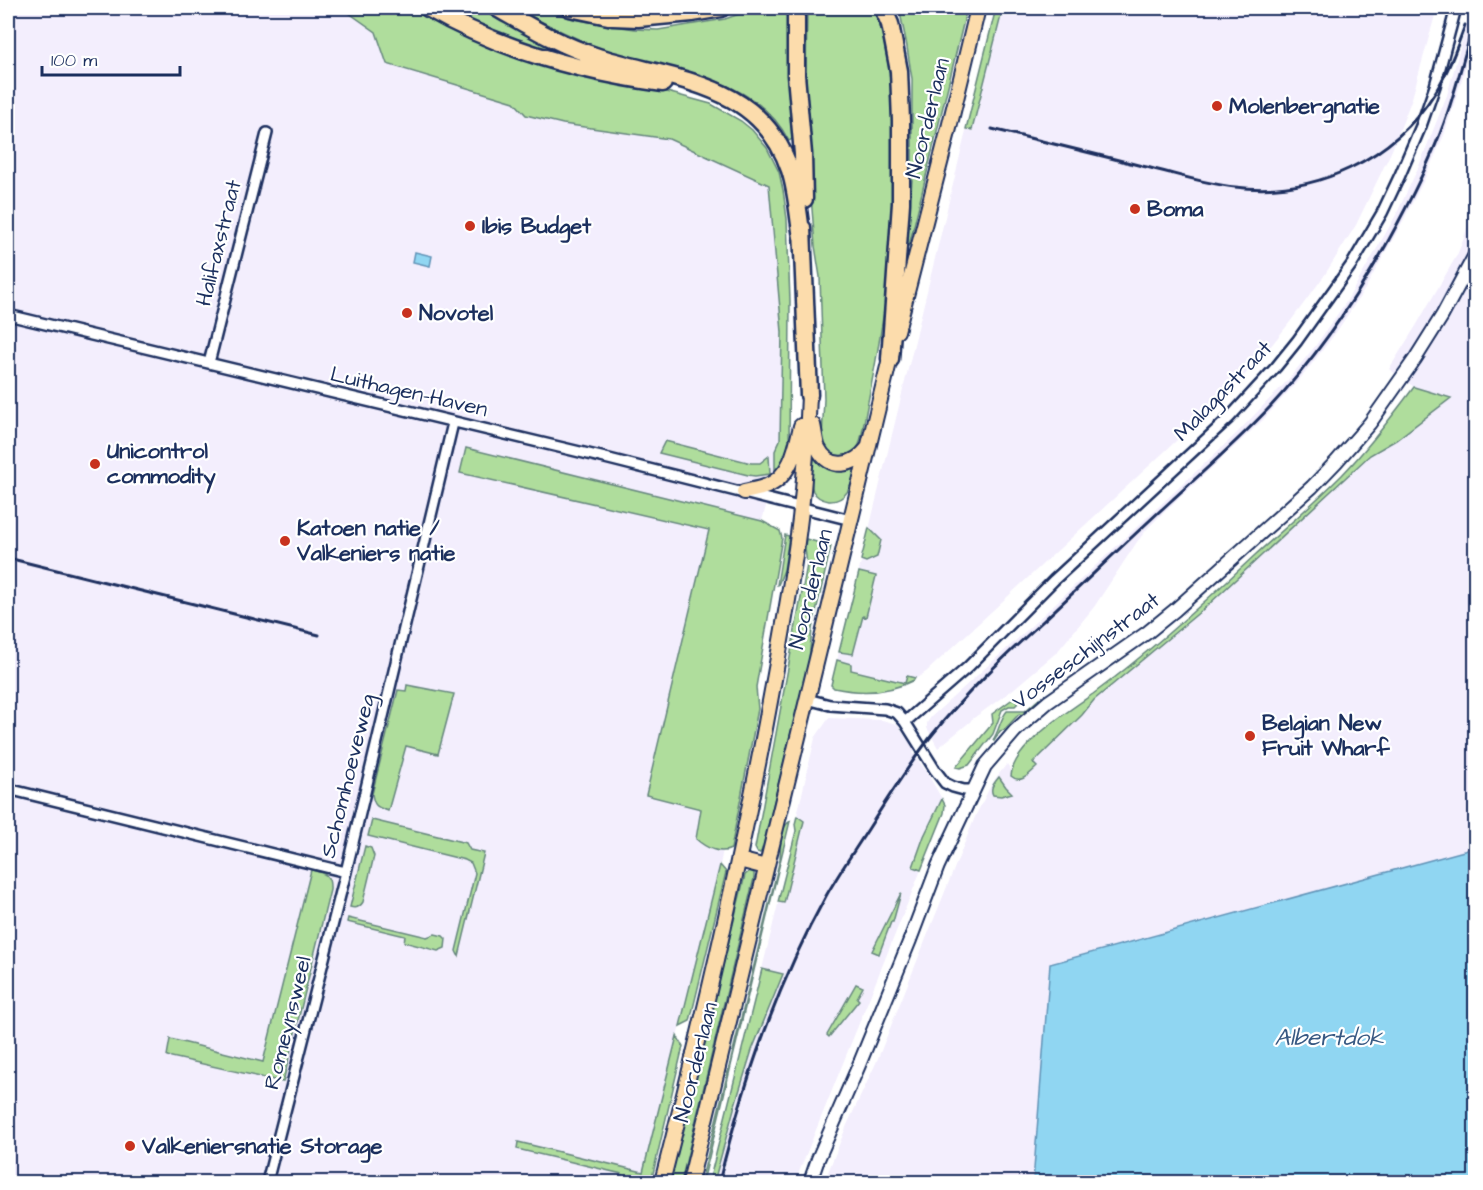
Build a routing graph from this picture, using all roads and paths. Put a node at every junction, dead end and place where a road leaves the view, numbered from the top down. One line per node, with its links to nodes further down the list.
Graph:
1 (428, 8): 11 (highway)
2 (497, 8): 11 (highway)
3 (570, 8): 10 (highway)
4 (617, 8): 10 (highway)
5 (721, 8): 10 (highway)
6 (796, 8): 13 (highway, Noorderlaan)
7 (883, 8): 16 (highway)
8 (978, 8): 16 (main road, Noorderlaan)
9 (1456, 8): 25 (street, Malagastraat)
10 (659, 16)
11 (691, 83): 13 (highway)
12 (267, 133): 17 (street, Halifaxstraat)
13 (802, 237): 18 (highway, Noorderlaan)
14 (1476, 253): 27 (street, Vosseschijnstraat)
15 (8, 315): 17 (street, Luithagen-Haven)
16 (890, 359): 20 (main road, Noorderlaan)
17 (209, 363): 19 (street, Luithagen-Haven)
18 (809, 395): 20 (main road); 21 (main road); 22 (main road, Noorderlaan)
19 (453, 423): 21 (street, Luithagen-Haven); 30 (street, Schomhoeveweg)
20 (869, 447): 23 (main road, Noorderlaan)
21 (744, 492): 22 (street, Luithagen-Haven)
22 (801, 507): 23 (street, Luithagen-Haven); 28 (main road, Noorderlaan)
23 (851, 520): 24 (main road, Noorderlaan)
24 (807, 699): 25 (street); 29 (main road, Noorderlaan)
25 (905, 722): 27 (street)
26 (8, 789): 30 (street, Schomhoeveweg)
27 (973, 790): 34 (street, Vosseschijnstraat)
28 (739, 860): 29 (main road); 32 (main road, Noorderlaan)
29 (766, 867): 33 (main road, Noorderlaan)
30 (346, 872): 31 (street, Romeynsweel)
31 (267, 1182)
32 (662, 1182)
33 (690, 1182)
34 (810, 1182)

